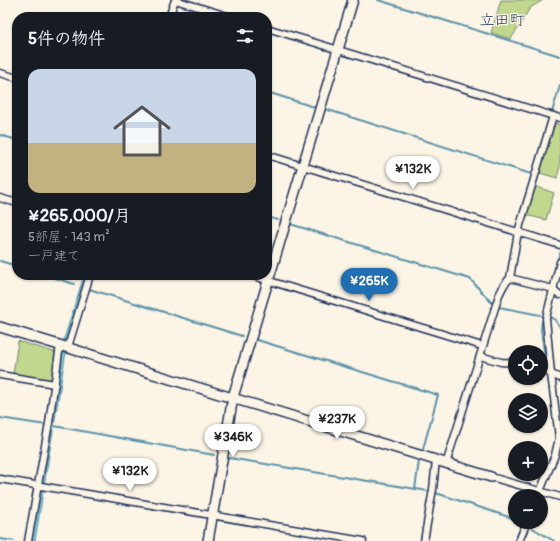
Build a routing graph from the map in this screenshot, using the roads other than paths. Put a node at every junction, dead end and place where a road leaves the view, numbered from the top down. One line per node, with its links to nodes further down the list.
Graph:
1 (175, 0): 3 (street); 4 (street)
2 (353, 0): 6 (street)
3 (171, 12)
4 (215, 12)
5 (272, 30): 6 (street)
6 (338, 50): 9 (street); 11 (street)
7 (0, 73): 8 (street)
8 (12, 77)
9 (557, 117): 14 (street)
10 (272, 157): 11 (street)
11 (302, 166): 14 (street); 17 (street)
12 (0, 198): 13 (street)
13 (12, 202)
14 (518, 232): 15 (street); 18 (street)
15 (560, 244)
16 (560, 262): 22 (street)
17 (272, 267)
18 (510, 278): 22 (street); 26 (street)
19 (88, 280): 25 (street)
20 (265, 280): 21 (street)
21 (268, 281): 26 (street); 33 (street)
22 (553, 289): 23 (street); 29 (street)
23 (560, 295)
24 (0, 327): 25 (street)
25 (64, 346): 32 (street); 33 (street)
26 (482, 346): 27 (street)
27 (480, 356): 28 (street); 35 (street)
28 (508, 362)
29 (550, 374): 31 (street); 40 (street)
30 (0, 375): 32 (street)
31 (560, 378)
32 (55, 384): 38 (street)
33 (233, 397): 34 (street); 43 (street)
34 (436, 460): 35 (street); 48 (street)
35 (446, 464): 36 (street)
36 (491, 477): 39 (street)
37 (0, 479): 38 (street)
38 (41, 485): 43 (street); 45 (street)
39 (525, 489)
40 (541, 489)
41 (548, 495): 42 (street)
42 (560, 497)
43 (213, 515): 46 (street); 47 (street)
44 (524, 529): 49 (street)
45 (28, 541)
46 (208, 541)
47 (363, 541)
48 (424, 541)
49 (519, 541)

